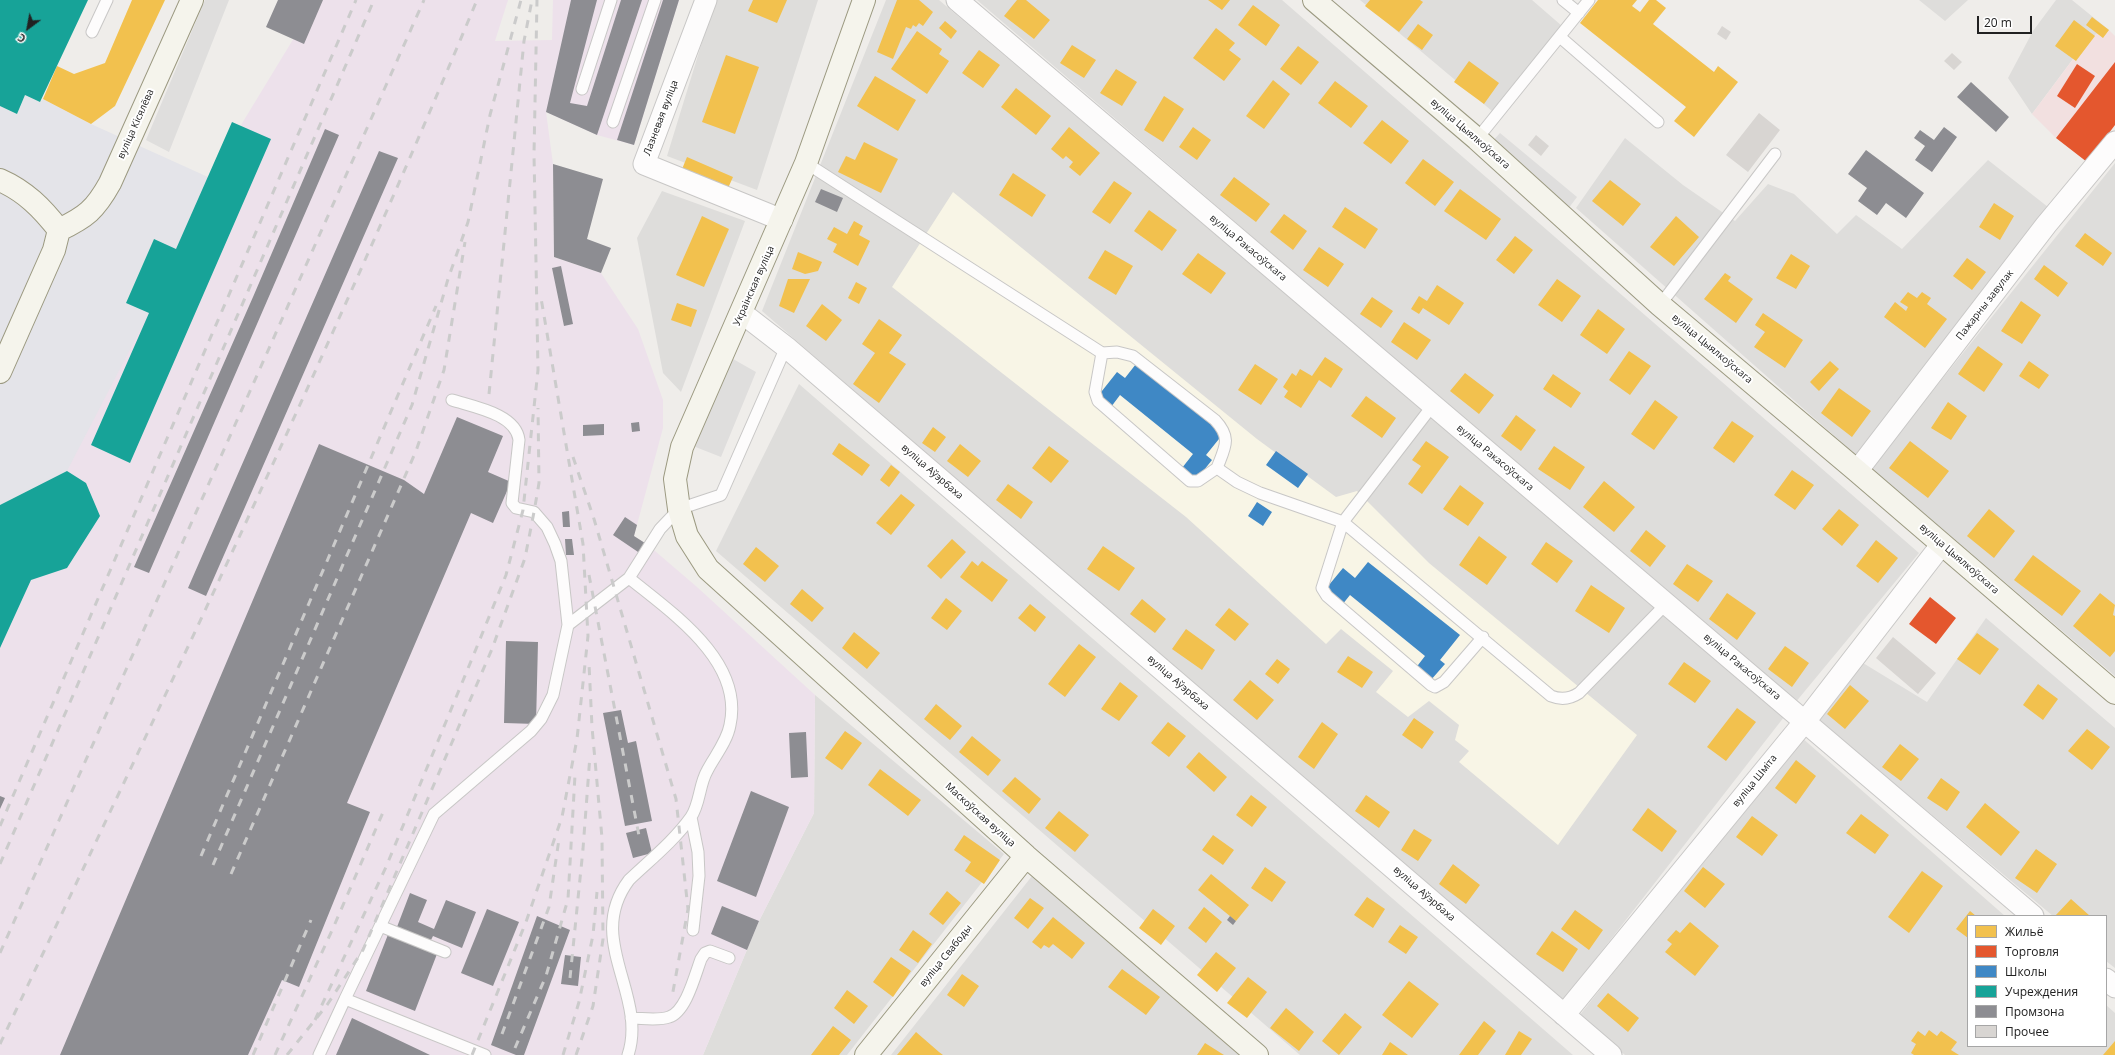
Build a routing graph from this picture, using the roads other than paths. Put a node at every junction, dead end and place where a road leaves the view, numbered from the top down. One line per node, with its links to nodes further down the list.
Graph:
1 (107, 0): 12 (lane)
2 (192, 0): 23 (street, вуліца Кісялёва)
3 (611, 0): 14 (lane)
4 (655, 0): 15 (lane)
5 (706, 0): 22 (street, Лазневая вуліца)
6 (864, 0): 20 (street, Украінская вуліца)
7 (956, 0): 30 (street, вуліца Ракасоўскага)
8 (1314, 0): 17 (street, вуліца Цыялкоўскага)
9 (1563, 0): 11 (lane)
10 (1589, 0): 11 (lane)
11 (1579, 13): 13 (lane)
12 (92, 32)
13 (1560, 37): 16 (lane); 17 (lane)
14 (582, 90)
15 (613, 122)
16 (1658, 122)
17 (1477, 139): 24 (street, вуліца Цыялкоўскага)
18 (2115, 142): 32 (street, Пажарны завулак)
19 (1776, 154): 24 (lane)
20 (806, 163): 22 (street, Украінская вуліца); 27 (lane)
21 (0, 180): 23 (street)
22 (782, 220): 25 (street, Украінская вуліца)
23 (59, 230): 28 (street)
24 (1660, 305): 32 (street, вуліца Цыялкоўскага)
25 (742, 313): 26 (street, вуліца Аўэрбаха); 33 (street, Украінская вуліца)
26 (786, 347): 33 (lane); 53 (street, вуліца Аўэрбаха)
27 (1102, 353): 31 (lane); 31 (lane)
28 (0, 372)
29 (452, 400): 39 (lane)
30 (1433, 405): 34 (lane); 38 (street, вуліца Ракасоўскага)
31 (1216, 468): 34 (lane)
32 (1857, 471): 35 (street, вуліца Цыялкоўскага)
33 (679, 509): 36 (street, Украінская вуліца); 37 (lane)
34 (1343, 522): 40 (lane); 40 (lane)
35 (1942, 544): 41 (street, вуліца Цыялкоўскага); 42 (street, вуліца Шміта)
36 (708, 569): 44 (street, Маскоўская вуліца)
37 (629, 578): 39 (lane); 43 (lane)
38 (1667, 603): 40 (lane); 42 (street, вуліца Ракасоўскага)
39 (568, 625): 46 (lane)
40 (1482, 637)
41 (2115, 693)
42 (1806, 720): 45 (street, вуліца Ракасоўскага); 53 (street, вуліца Шміта)
43 (691, 817): 47 (lane); 54 (lane)
44 (1026, 856): 58 (street, вуліца Свабоды); 59 (street, Маскоўская вуліца)
45 (2032, 915)
46 (380, 926): 48 (lane); 52 (lane)
47 (693, 930)
48 (445, 952)
49 (729, 958): 54 (lane)
50 (2107, 980): 51 (street)
51 (2115, 987)
52 (345, 999): 55 (lane); 56 (lane)
53 (1564, 1015): 60 (street, вуліца Аўэрбаха)
54 (631, 1018): 57 (lane)
55 (319, 1055)
56 (485, 1055)
57 (628, 1055)
58 (866, 1055)
59 (1257, 1055)
60 (1612, 1055)

